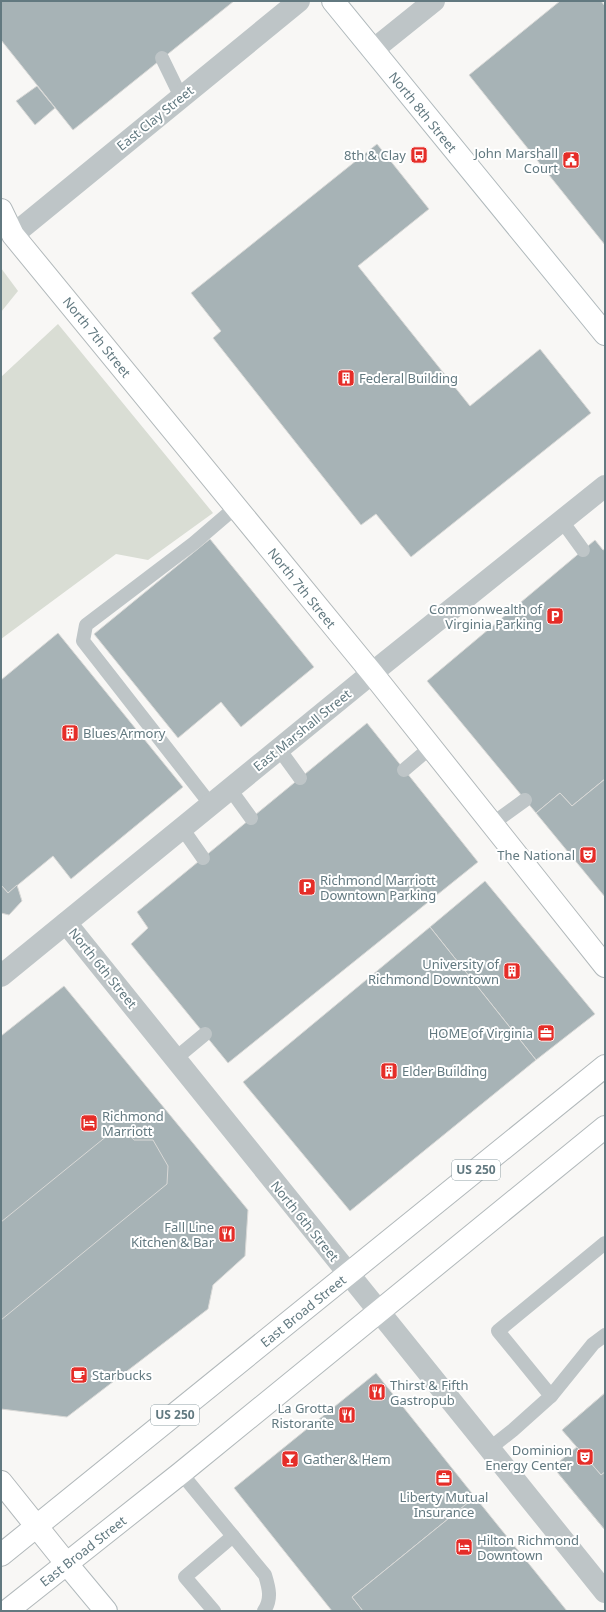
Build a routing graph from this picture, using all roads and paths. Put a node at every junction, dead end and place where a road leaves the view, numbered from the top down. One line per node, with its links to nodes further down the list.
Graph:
1 (298, 1): 6 (street, East Clay Street)
2 (333, 1): 4 (main road, North 8th Street)
3 (434, 1): 4 (street)
4 (373, 50): 9 (main road, North 8th Street)
5 (162, 58): 6 (lane)
6 (181, 97): 8 (street, East Clay Street)
7 (1, 210): 8 (main road, North 7th Street)
8 (12, 235): 11 (main road, North 7th Street)
9 (605, 334)
10 (605, 486): 12 (street, East Marshall Street)
11 (236, 507): 14 (main road, North 7th Street); 21 (lane)
12 (562, 521): 13 (lane); 14 (street, East Marshall Street)
13 (583, 550)
14 (372, 673): 15 (main road, North 7th Street); 16 (street, East Marshall Street)
15 (431, 747): 17 (lane); 23 (main road, North 7th Street)
16 (279, 749): 18 (lane); 19 (street, East Marshall Street)
17 (404, 770)
18 (300, 778)
19 (230, 789): 21 (street, East Marshall Street); 22 (lane)
20 (525, 800): 23 (lane)
21 (211, 805): 24 (street, East Marshall Street)
22 (251, 818)
23 (492, 824): 27 (main road, North 7th Street)
24 (182, 828): 25 (lane); 26 (street, East Marshall Street)
25 (203, 858)
26 (66, 923): 28 (street, East Marshall Street); 30 (street, North 6th Street)
27 (605, 966)
28 (1, 976)
29 (205, 1034): 30 (lane)
30 (176, 1058): 34 (street, North 6th Street)
31 (605, 1066): 34 (main road, East Broad Street / US 250)
32 (605, 1127): 35 (main road, East Broad Street)
33 (605, 1243): 37 (lane)
34 (348, 1274): 35 (street, North 6th Street); 41 (main road, East Broad Street / US 250)
35 (379, 1312): 38 (street, North 6th Street); 39 (main road, East Broad Street)
36 (605, 1335): 37 (lane)
37 (551, 1396): 38 (lane)
38 (489, 1449): 45 (street, North 6th Street)
39 (181, 1473): 42 (lane); 44 (main road, East Broad Street)
40 (1, 1482): 41 (main road)
41 (36, 1527): 43 (main road, East Broad Street / US 250); 44 (main road)
42 (234, 1536): 48 (lane); 49 (lane)
43 (1, 1555)
44 (66, 1563): 46 (main road, East Broad Street); 47 (main road)
45 (605, 1592)
46 (7, 1611)
47 (106, 1611)
48 (214, 1611)
49 (264, 1611)

